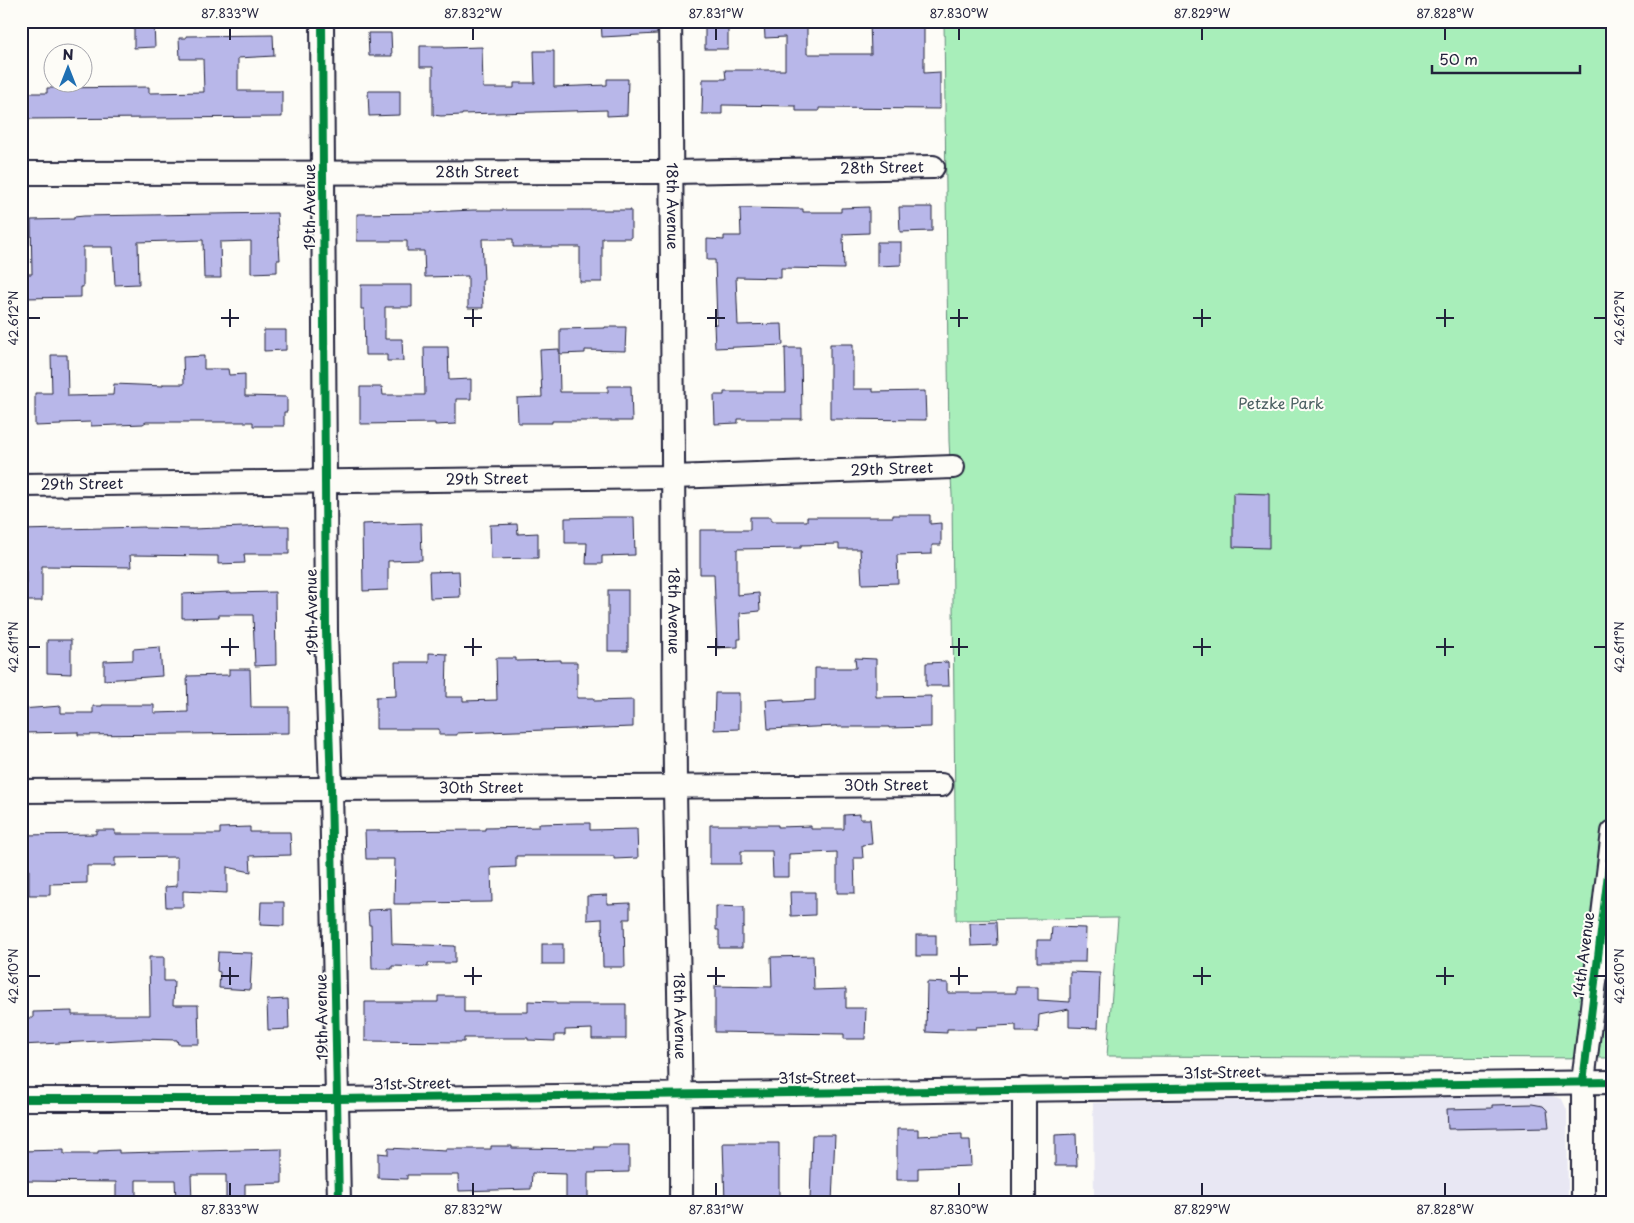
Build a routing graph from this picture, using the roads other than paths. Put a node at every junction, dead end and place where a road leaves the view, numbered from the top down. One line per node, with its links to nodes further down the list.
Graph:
1 (322, 21): 4 (street, 19th Avenue)
2 (670, 21): 5 (street, 18th Avenue)
3 (933, 167): 5 (street, 28th Street)
4 (323, 172): 5 (street, 28th Street); 6 (street, 28th Street); 9 (street, 19th Avenue)
5 (672, 172): 8 (street, 18th Avenue)
6 (21, 174)
7 (953, 467): 8 (street, 29th Street)
8 (673, 478): 9 (street, 29th Street); 12 (street, 18th Avenue)
9 (326, 481): 10 (street, 29th Street); 13 (street, 19th Avenue)
10 (21, 485)
11 (941, 785): 12 (street, 30th Street)
12 (675, 787): 13 (street, 30th Street); 19 (street, 18th Avenue)
13 (331, 788): 14 (street, 30th Street); 21 (street, 19th Avenue)
14 (21, 792)
15 (1613, 832): 16 (street, 14th Avenue)
16 (1582, 1082): 17 (street, 31st Street); 18 (street, 31st Street); 25 (street, 14th Avenue)
17 (1613, 1082)
18 (1024, 1089): 19 (street, 31st Street); 24 (street)
19 (682, 1093): 21 (street, 31st Street); 23 (street, 18th Avenue)
20 (21, 1099): 21 (street, 31st Street)
21 (337, 1099): 22 (street, 19th Avenue)
22 (339, 1202)
23 (681, 1202)
24 (1024, 1202)
25 (1583, 1202)

